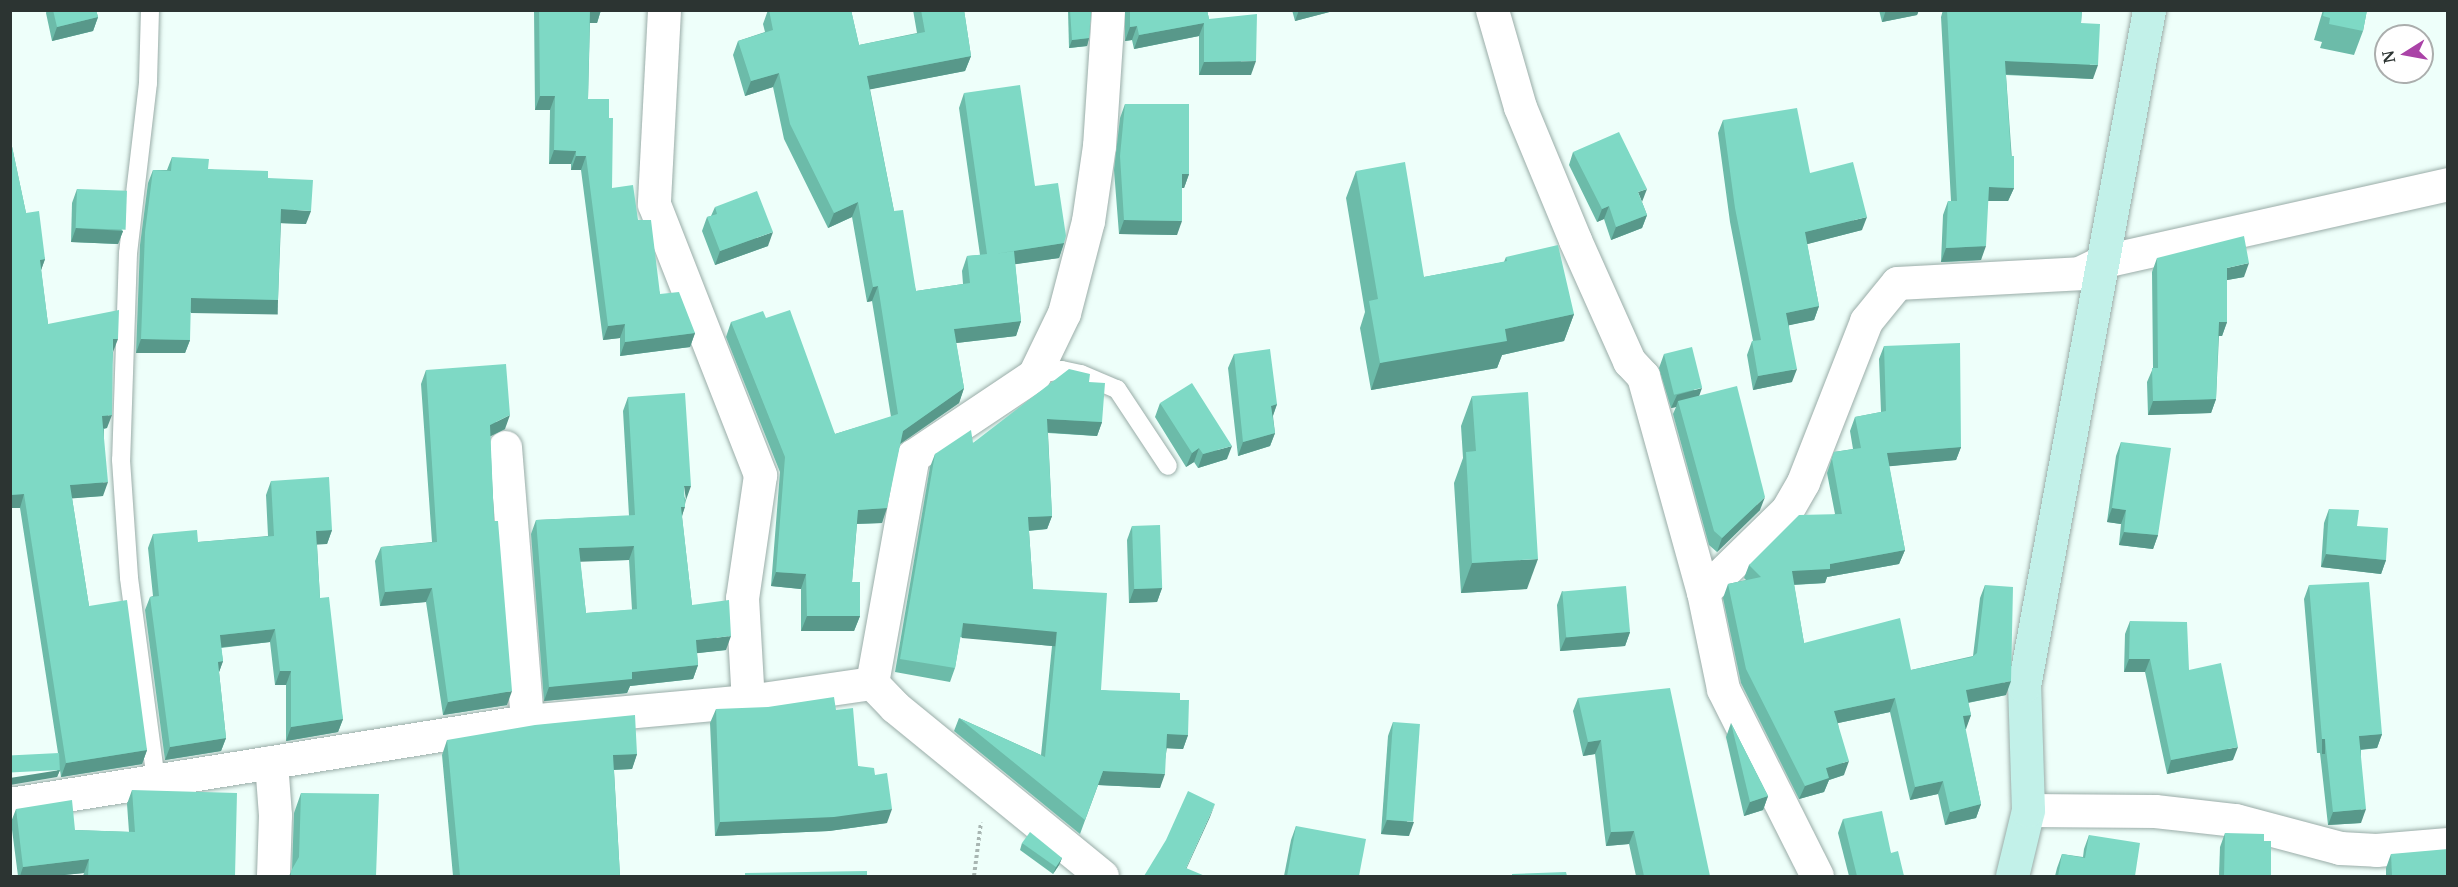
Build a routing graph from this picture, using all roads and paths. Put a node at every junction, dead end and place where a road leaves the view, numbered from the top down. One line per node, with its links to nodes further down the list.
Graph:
1 (150, 10): 16 (lane)
2 (664, 10): 13 (street)
3 (1108, 10): 8 (street)
4 (1492, 10): 11 (street)
5 (2149, 10): 7 (street)
6 (2448, 184): 7 (street)
7 (2104, 261): 11 (street); 19 (street)
8 (1034, 375): 10 (lane); 12 (street)
9 (504, 447): 14 (street)
10 (1168, 466)
11 (1703, 592): 24 (street)
12 (872, 683): 13 (street); 17 (street)
13 (748, 701): 14 (street)
14 (527, 721): 15 (street)
15 (271, 762): 16 (street); 21 (street)
16 (156, 781): 18 (street)
17 (987, 782): 22 (path); 23 (street)
18 (10, 804)
19 (2028, 810): 20 (street); 25 (street)
20 (2448, 844)
21 (273, 876)
22 (974, 876)
23 (1102, 876)
24 (1817, 876)
25 (2012, 876)

